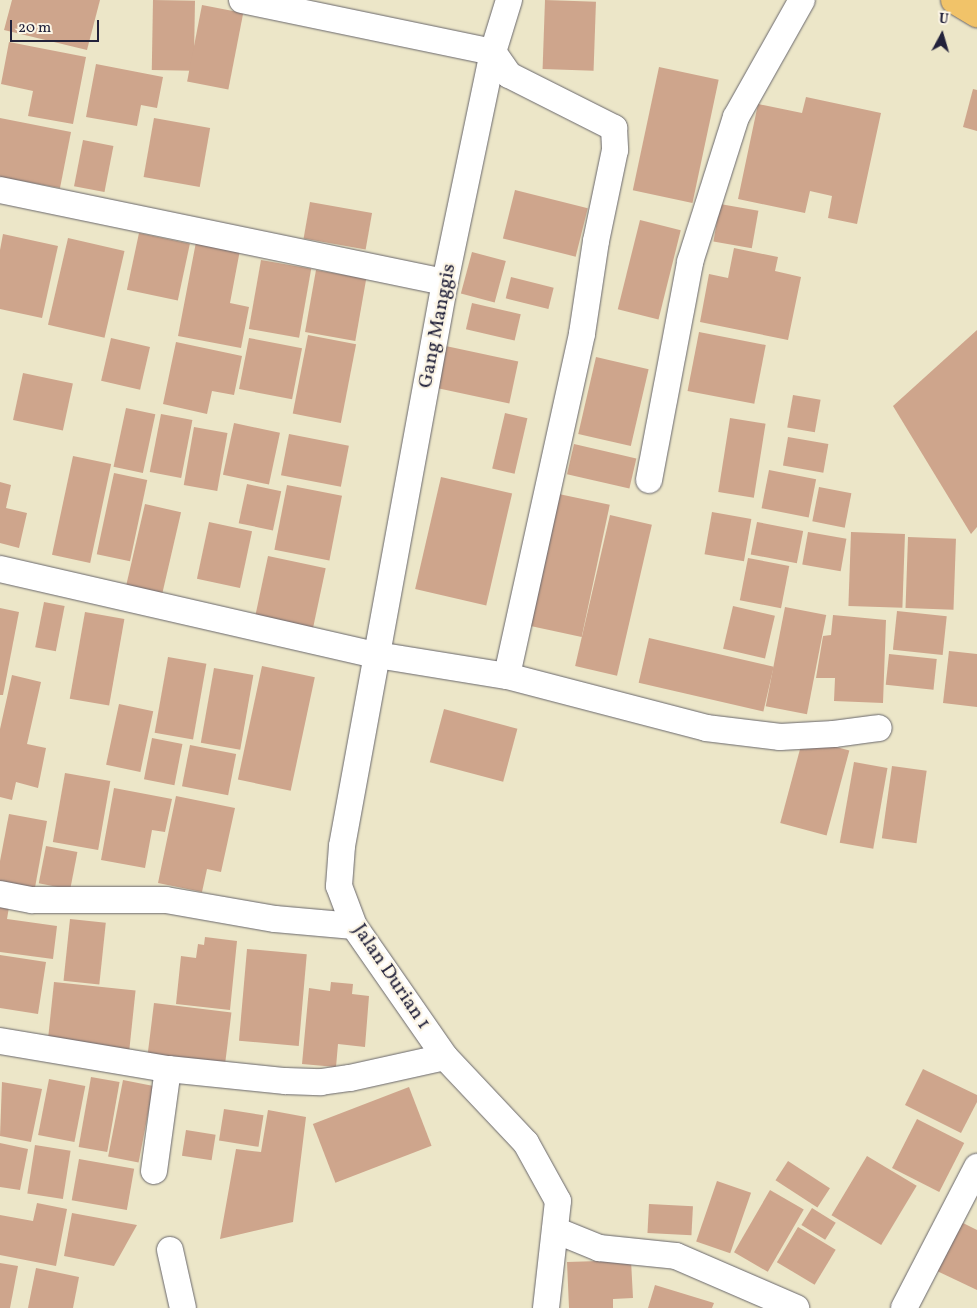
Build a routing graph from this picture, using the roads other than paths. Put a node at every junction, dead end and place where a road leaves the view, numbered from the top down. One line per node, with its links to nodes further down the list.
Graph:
1 (242, 0): 6 (street)
2 (509, 0): 6 (street, Gang Manggis)
3 (802, 0): 9 (street)
4 (955, 0): 5 (highway)
5 (977, 13)
6 (494, 52): 8 (street, Gang Manggis); 12 (street)
7 (0, 190): 8 (street)
8 (446, 282): 11 (street, Gang Manggis)
9 (649, 480)
10 (0, 569): 11 (street)
11 (377, 655): 12 (street); 15 (street, Jalan Durian 1)
12 (507, 676): 13 (street)
13 (879, 728)
14 (0, 894): 15 (street)
15 (354, 926): 17 (street, Jalan Durian 1)
16 (0, 1041): 18 (street)
17 (445, 1057): 18 (street); 21 (street, Jalan Durian 1)
18 (168, 1070): 20 (street)
19 (977, 1167): 26 (street)
20 (154, 1171)
21 (555, 1230): 24 (street, Jalan Durian 1); 25 (street)
22 (170, 1250): 23 (street)
23 (183, 1308)
24 (546, 1308)
25 (796, 1308)
26 (904, 1308)

